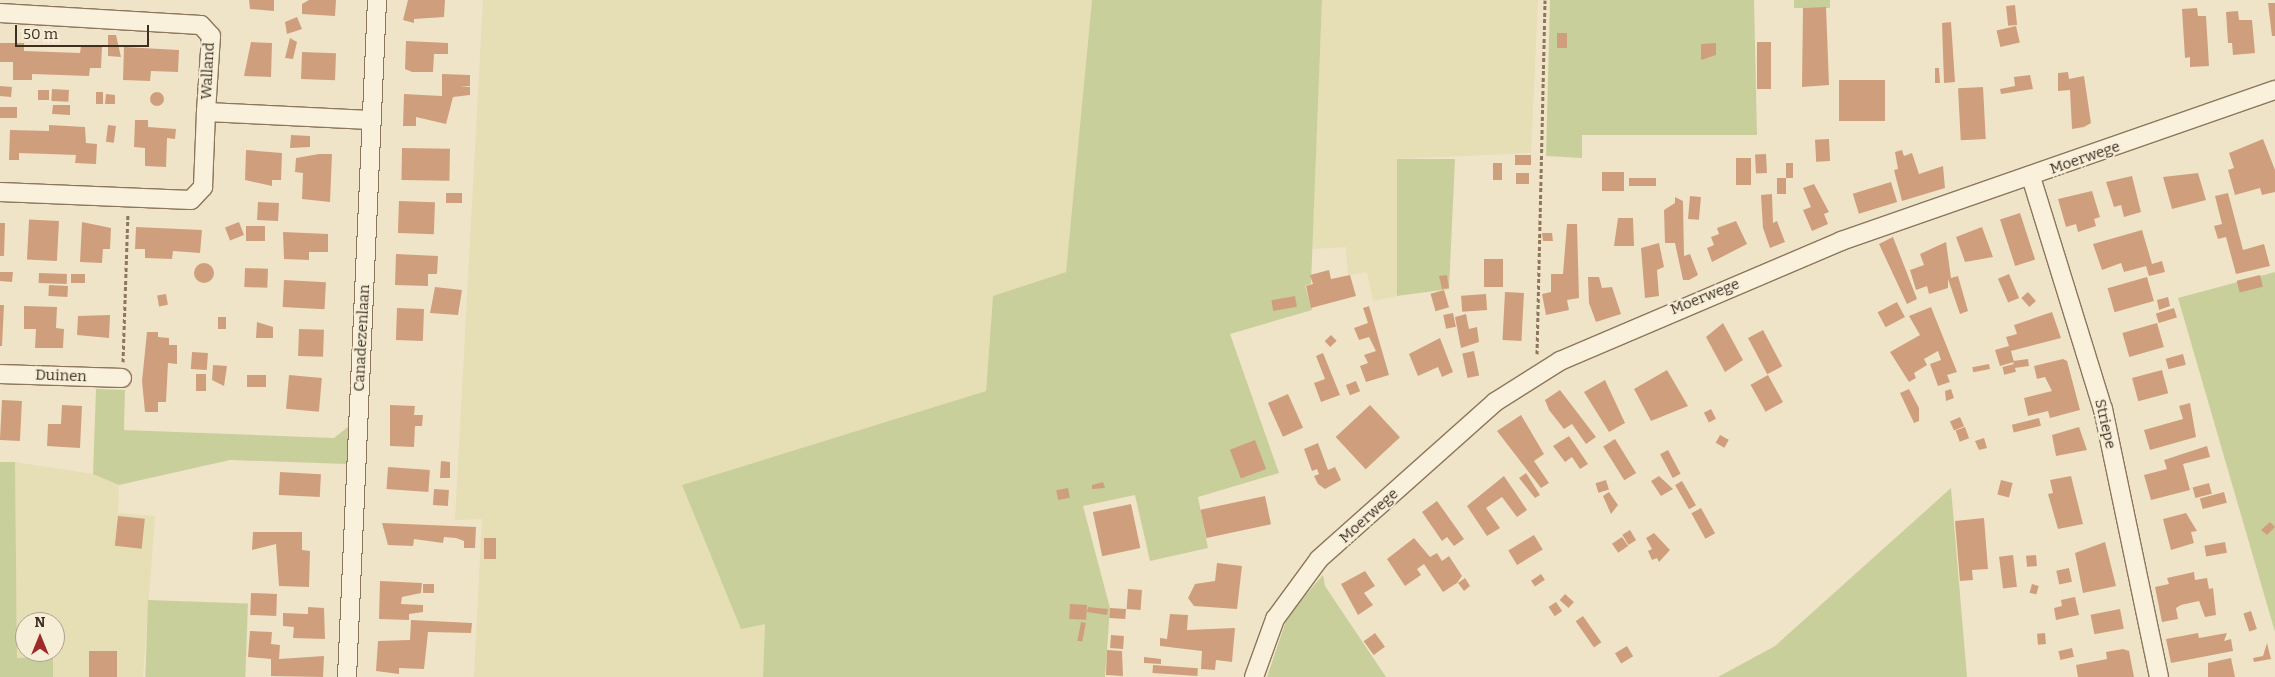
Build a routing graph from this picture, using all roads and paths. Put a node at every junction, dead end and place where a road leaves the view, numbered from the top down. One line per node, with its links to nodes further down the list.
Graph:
1 (377, 0): 6 (street, Canadezenlaan)
2 (1545, 0): 11 (path)
3 (0, 13): 5 (street, Walland)
4 (2275, 90): 7 (street, Moerwege)
5 (206, 112): 6 (street, Walland); 9 (street, Walland)
6 (372, 120): 13 (street, Canadezenlaan)
7 (2031, 177): 11 (street, Moerwege); 15 (street, Striepe)
8 (0, 192): 9 (street, Walland)
9 (129, 198): 12 (path)
10 (0, 374): 12 (street, Duinen)
11 (1537, 376): 14 (street, Moerwege)
12 (122, 378)
13 (347, 677)
14 (1254, 677)
15 (2159, 677)

